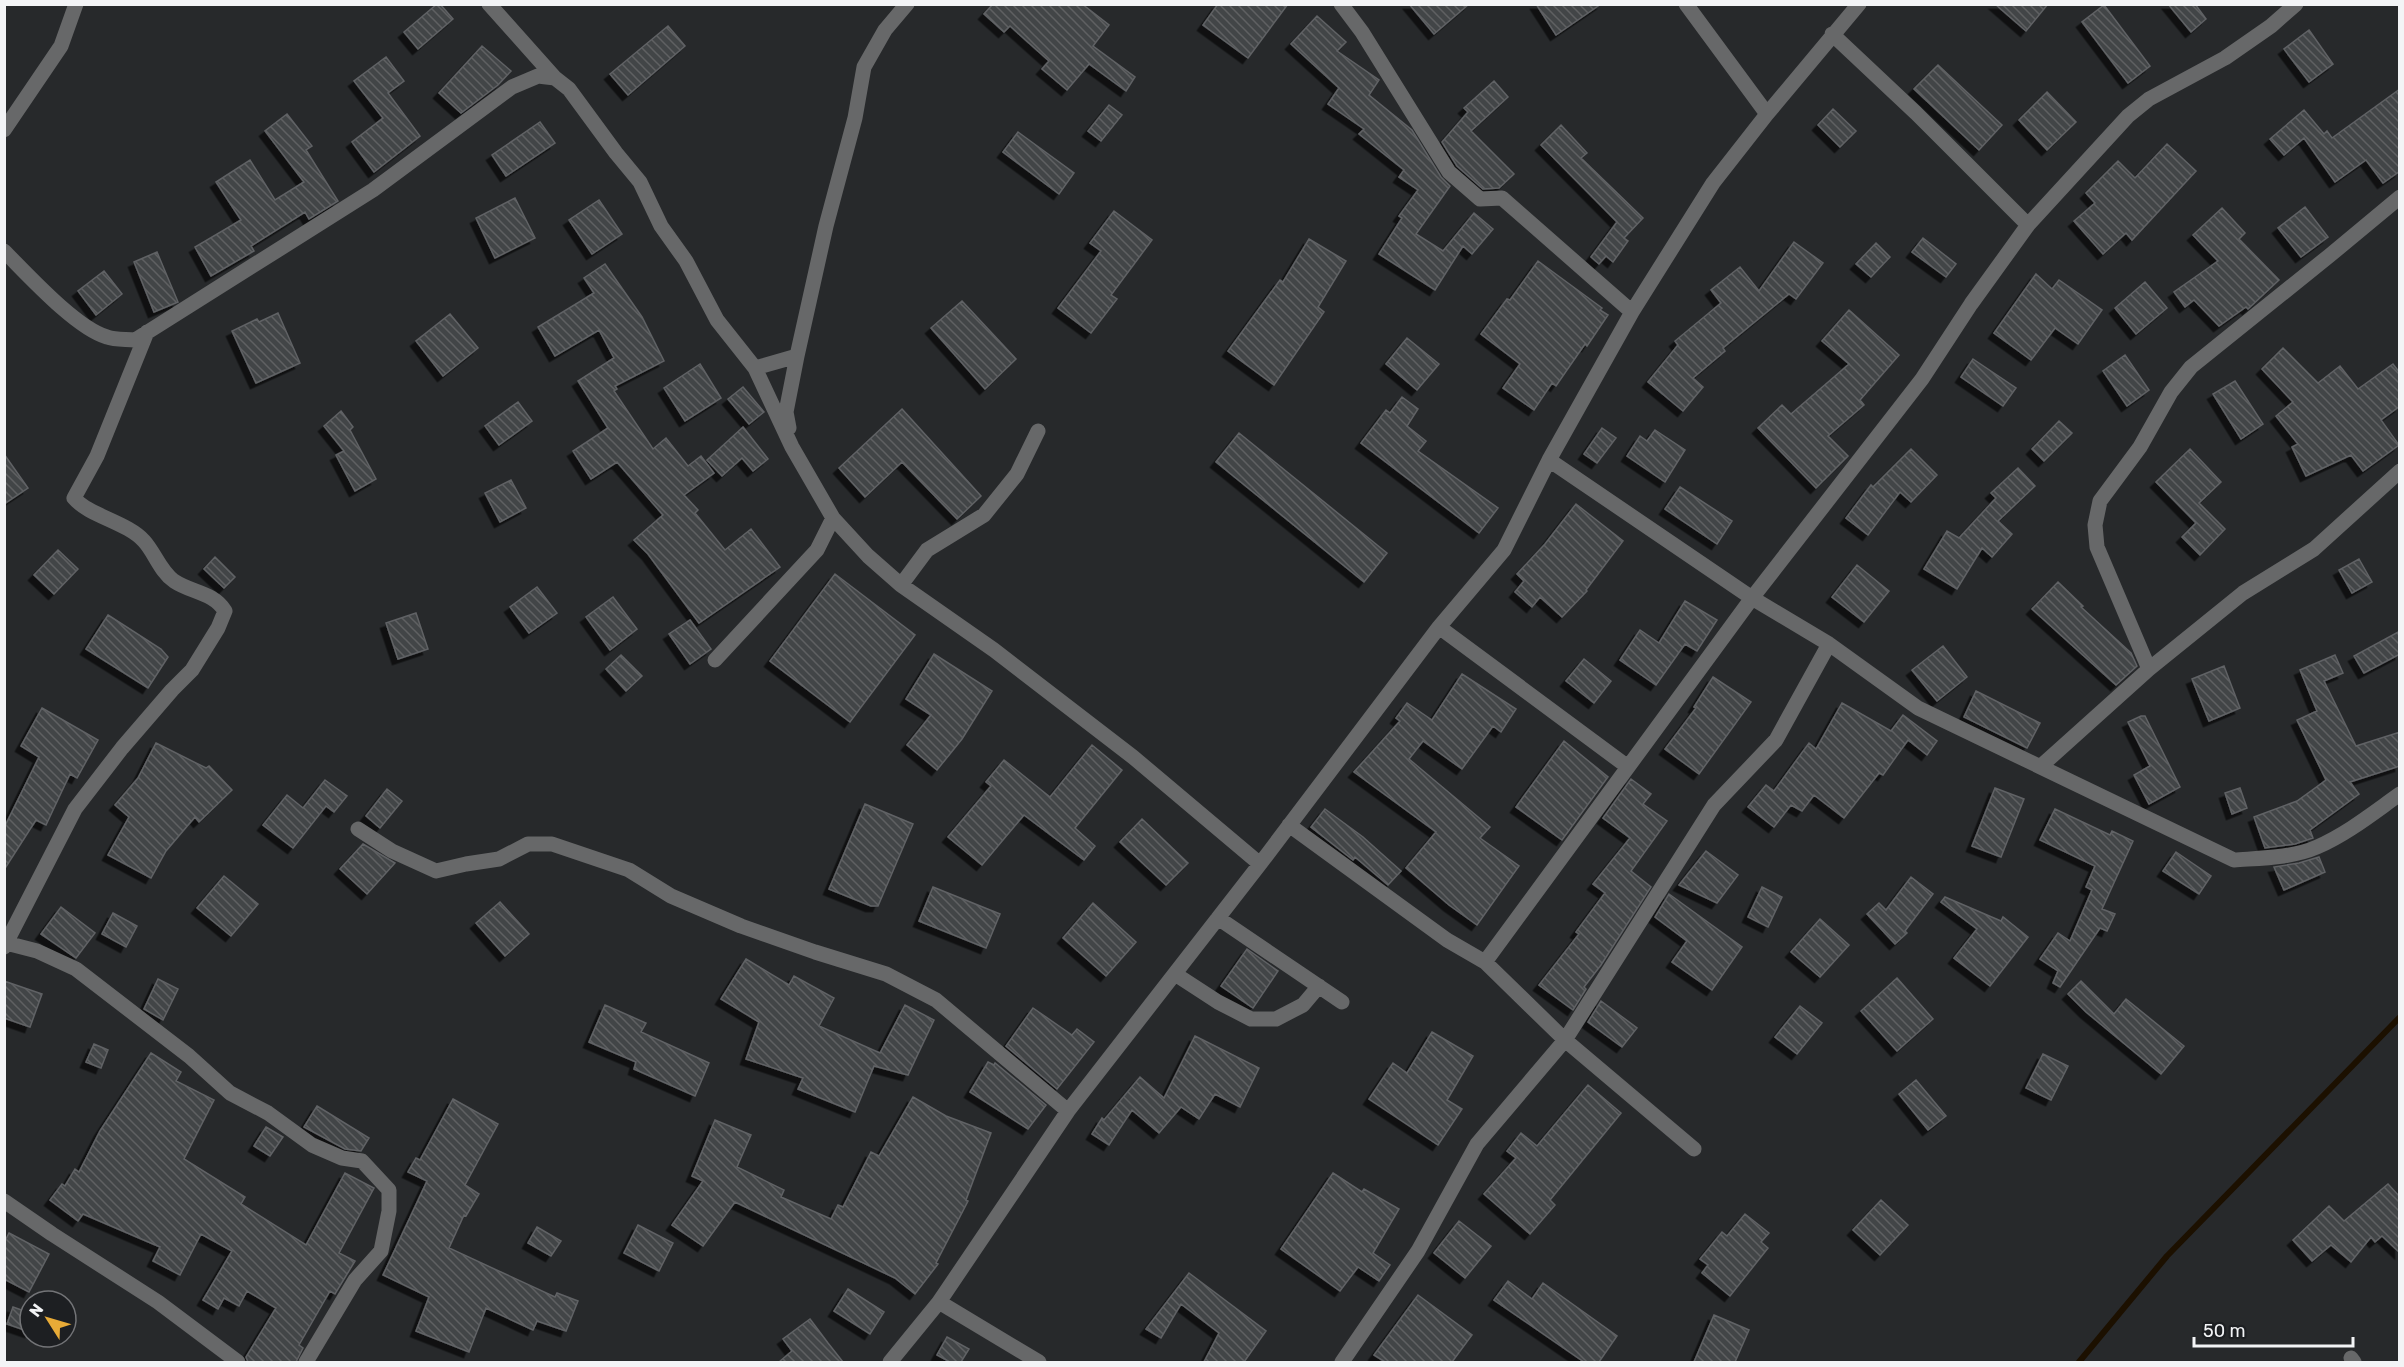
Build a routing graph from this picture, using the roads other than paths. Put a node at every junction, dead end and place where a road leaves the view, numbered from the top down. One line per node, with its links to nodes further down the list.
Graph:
1 (76, 4): 11 (street)
2 (489, 4): 9 (street)
3 (907, 4): 17 (street)
4 (1341, 4): 15 (street)
5 (1686, 4): 10 (street)
6 (1859, 4): 8 (street)
7 (2296, 4): 13 (street)
8 (1832, 34): 10 (street); 13 (street)
9 (555, 78): 16 (street); 18 (street)
10 (1767, 114): 15 (street)
11 (4, 130)
12 (2400, 197): 29 (street)
13 (2028, 225): 25 (street)
14 (4, 251): 16 (street)
15 (1632, 312): 21 (street)
16 (147, 332): 37 (street)
17 (797, 356): 18 (street); 20 (street)
18 (755, 368): 20 (street)
19 (1038, 432): 24 (street)
20 (791, 443): 23 (street)
21 (1549, 460): 25 (street); 26 (street)
22 (2400, 471): 29 (street)
23 (833, 518): 24 (street); 28 (street)
24 (901, 585): 35 (street)
25 (1752, 598): 27 (street); 31 (street)
26 (1439, 627): 31 (street); 33 (street)
27 (1829, 644): 30 (street); 42 (street)
28 (715, 660)
29 (2149, 669): 30 (street)
30 (2041, 766): 32 (street)
31 (1628, 767): 38 (street)
32 (2400, 794)
33 (1289, 825): 35 (street); 38 (street)
34 (358, 829): 43 (street)
35 (1260, 864): 36 (street)
36 (1218, 918): 39 (street); 40 (street)
37 (5, 945): 48 (street)
38 (1485, 962): 42 (street)
39 (1175, 974): 40 (street); 43 (street)
40 (1319, 986): 41 (street)
41 (1342, 1002)
42 (1564, 1040): 44 (street); 51 (street)
43 (1068, 1111): 46 (street)
44 (1694, 1149)
45 (4, 1201): 47 (street)
46 (939, 1302): 49 (street); 50 (street)
47 (238, 1362)
48 (306, 1362)
49 (890, 1362)
50 (1039, 1362)
51 (1342, 1362)

